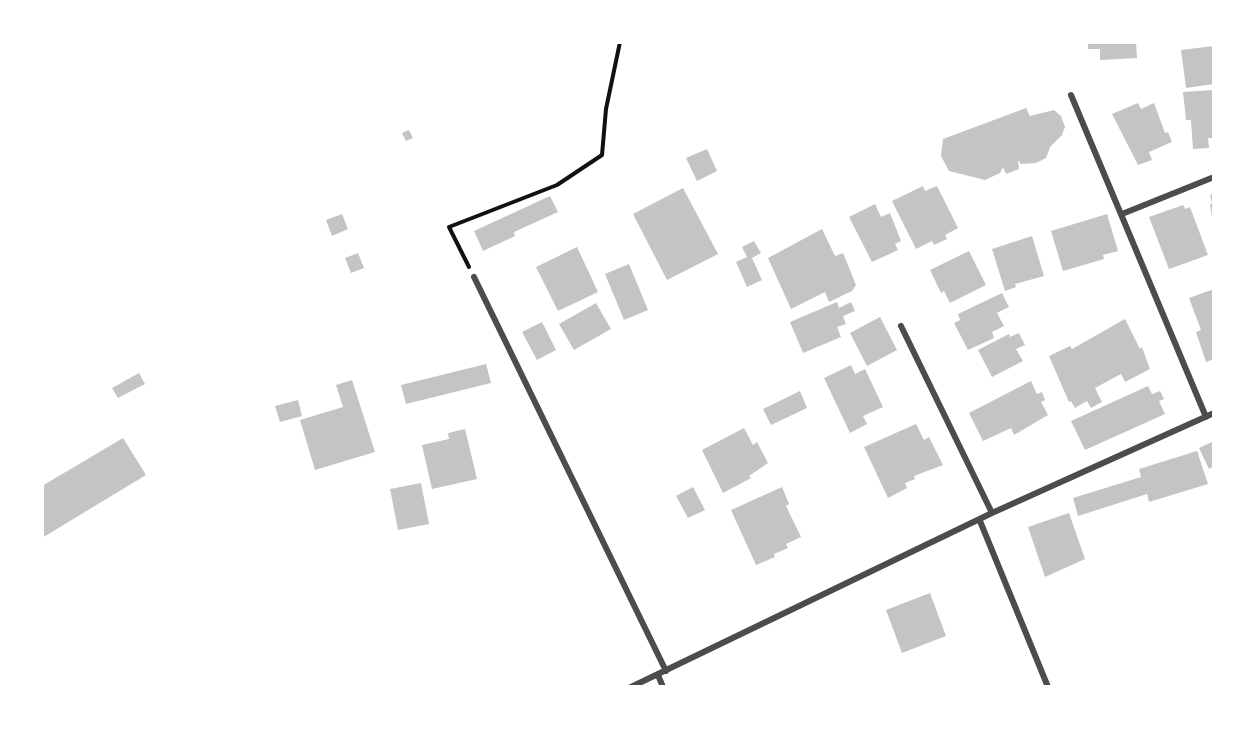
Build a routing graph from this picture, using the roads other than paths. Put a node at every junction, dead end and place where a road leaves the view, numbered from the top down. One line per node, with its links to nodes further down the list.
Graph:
1 (1071, 95): 3 (street)
2 (1214, 177): 3 (street)
3 (1122, 214): 7 (street)
4 (474, 277): 10 (street)
5 (901, 326): 8 (street)
6 (1214, 413): 7 (street)
7 (1206, 417): 8 (street)
8 (993, 513): 9 (street)
9 (980, 521): 10 (street); 14 (street)
10 (666, 671): 11 (street)
11 (658, 675): 12 (street); 13 (street)
12 (631, 687)
13 (663, 687)
14 (1048, 687)

